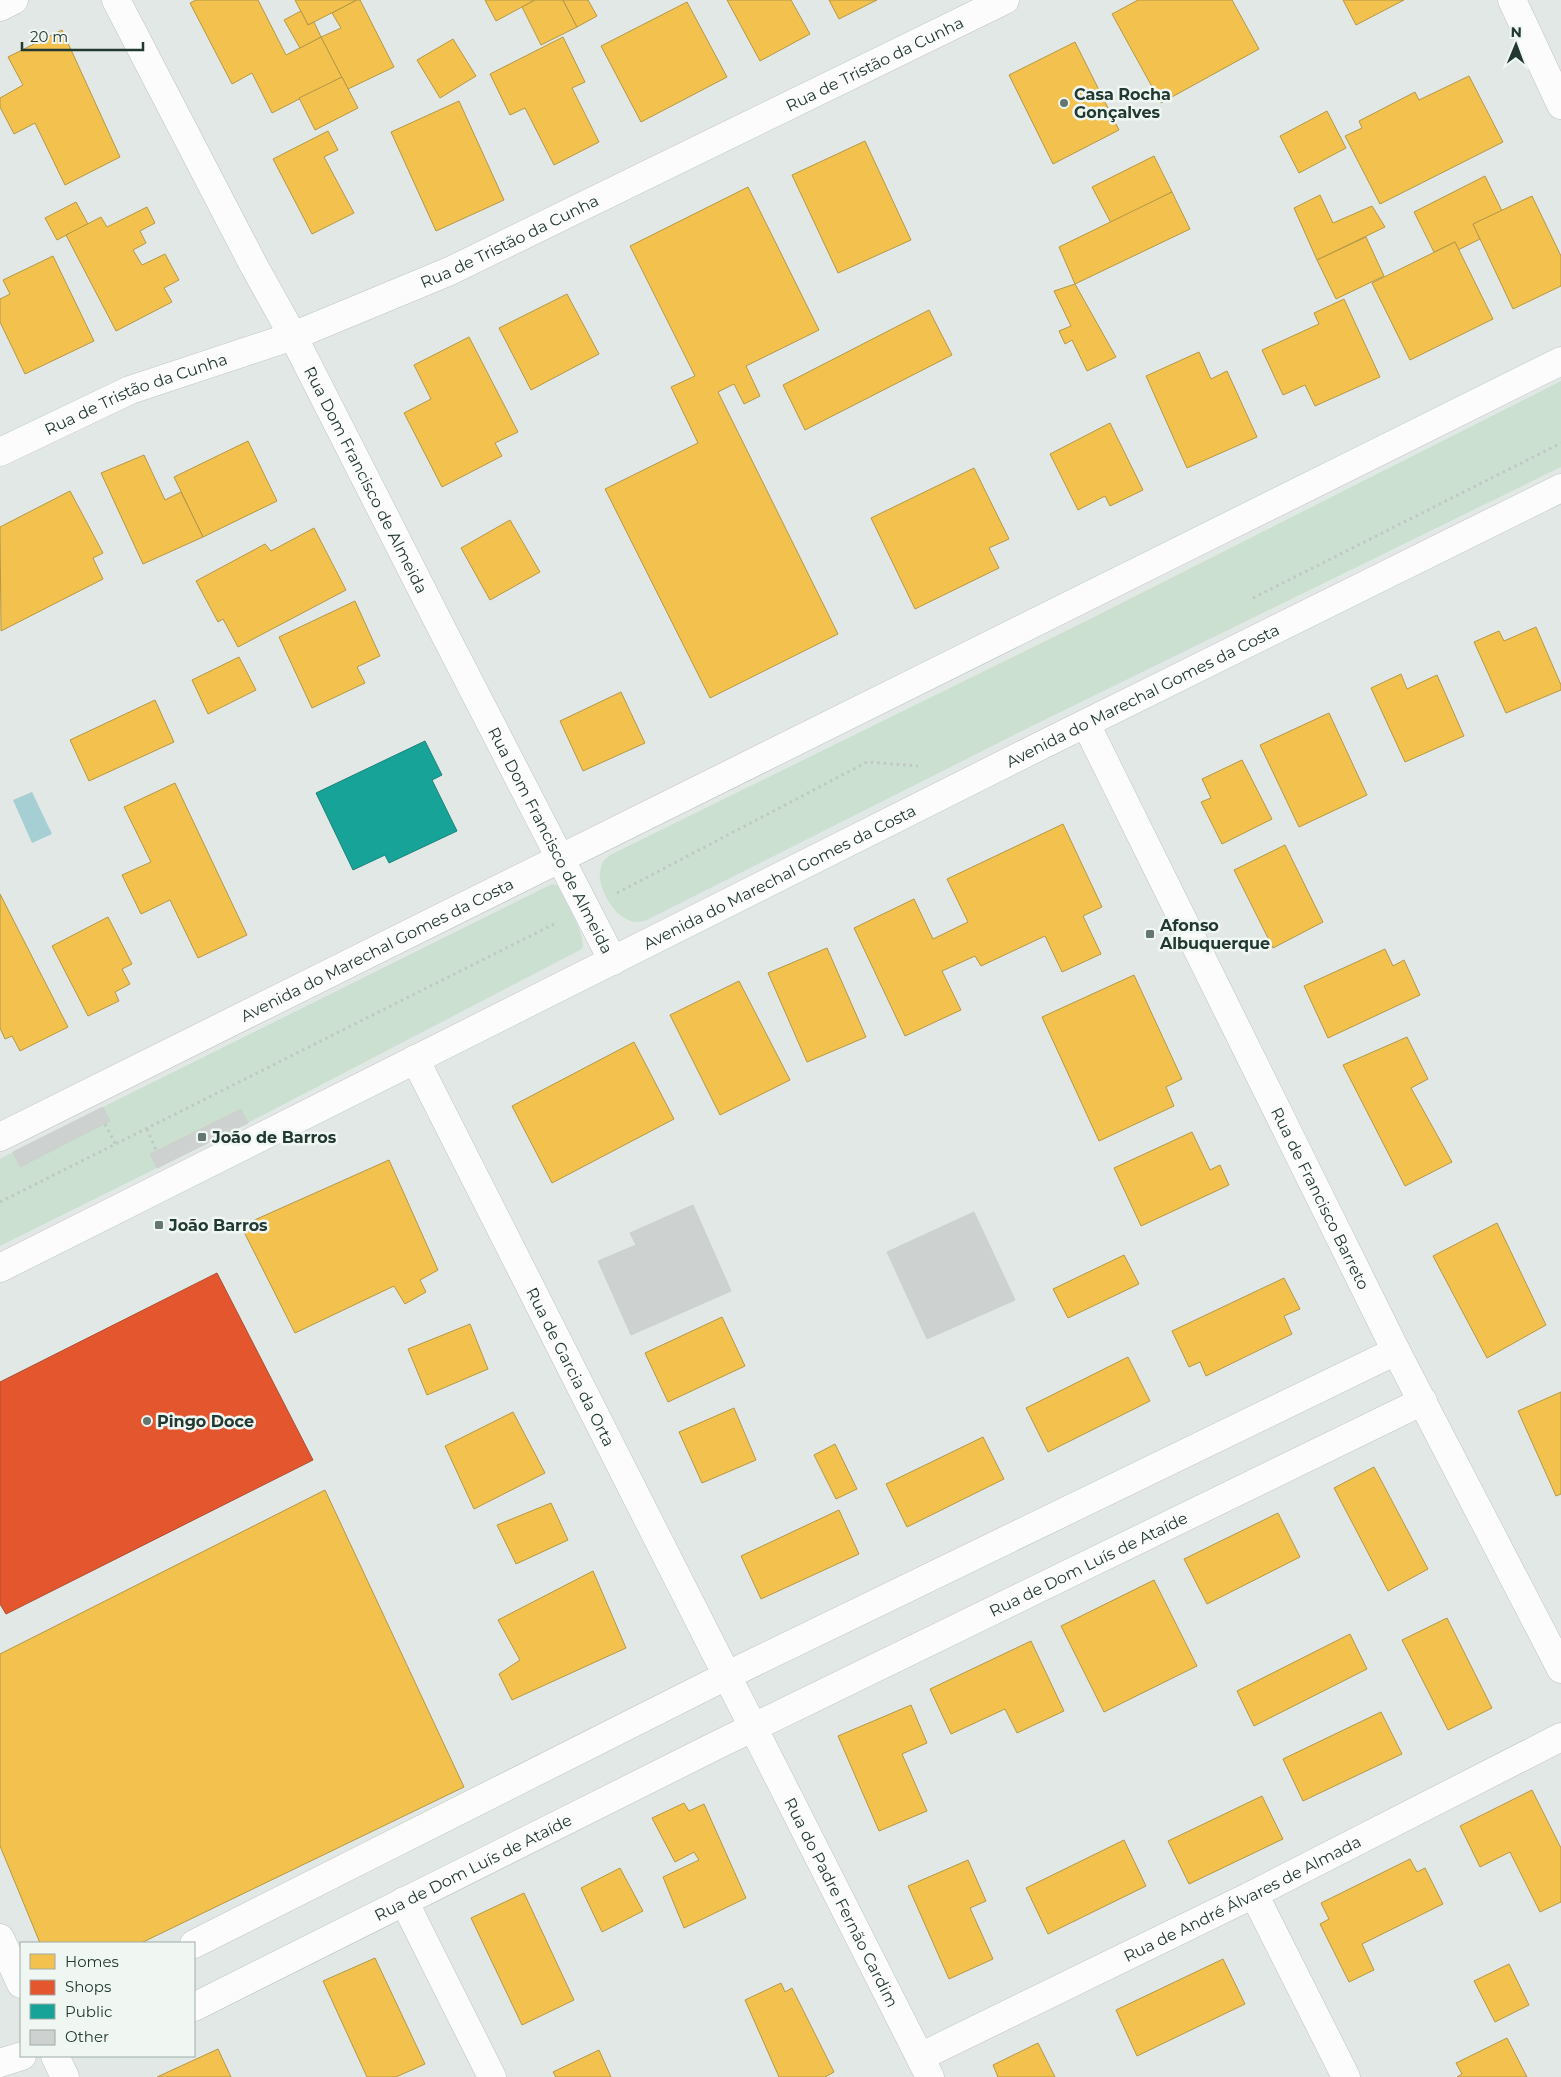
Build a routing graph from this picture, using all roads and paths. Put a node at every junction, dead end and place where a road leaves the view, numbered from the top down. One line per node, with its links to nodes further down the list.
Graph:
1 (14, 0): 5 (street)
2 (116, 0): 7 (street, Rua Dom Francisco de Almeida)
3 (1005, 0): 7 (street, Rua de Tristão da Cunha)
4 (1512, 0): 6 (street)
5 (0, 7)
6 (1561, 105)
7 (293, 336): 10 (street, Rua de Tristão da Cunha); 15 (street, Rua Dom Francisco de Almeida)
8 (1561, 361): 15 (street, Avenida do Marechal Gomes da Costa)
9 (1561, 443): 12 (path)
10 (0, 452)
11 (1561, 488): 13 (street, Avenida do Marechal Gomes da Costa)
12 (1252, 598)
13 (1086, 724): 18 (street, Avenida do Marechal Gomes da Costa); 27 (street, Rua de Francisco Barreto)
14 (926, 762): 16 (path)
15 (561, 860): 18 (street, Rua Dom Francisco de Almeida); 22 (street, Avenida do Marechal Gomes da Costa)
16 (615, 894)
17 (559, 922): 21 (path)
18 (613, 961): 19 (street, Avenida do Marechal Gomes da Costa)
19 (415, 1059): 26 (street, Avenida do Marechal Gomes da Costa); 30 (street, Rua de Garcia da Orta)
20 (105, 1124): 23 (path)
21 (147, 1129): 23 (path); 24 (path)
22 (0, 1137)
23 (116, 1145): 25 (path)
24 (156, 1151)
25 (0, 1202)
26 (0, 1268)
27 (1396, 1351): 28 (street, Rua de Francisco Barreto); 30 (street)
28 (1423, 1401): 29 (street, Rua de Francisco Barreto); 31 (street, Rua de Dom Luís de Ataíde)
29 (1561, 1669)
30 (728, 1675): 31 (street); 36 (street)
31 (754, 1728): 34 (street, Rua de Dom Luís de Ataíde); 42 (street, Rua do Padre Fernão Cardim)
32 (1561, 1737): 33 (street, Rua de André Álvares de Almada)
33 (1254, 1894): 42 (street, Rua de André Álvares de Almada); 45 (street)
34 (404, 1901): 38 (street, Rua de Dom Luís de Ataíde); 44 (street)
35 (0, 1938): 37 (street)
36 (195, 1943)
37 (20, 1982)
38 (195, 2006)
39 (20, 2057): 41 (street)
40 (56, 2057): 43 (street)
41 (0, 2063)
42 (925, 2067)
43 (66, 2077)
44 (492, 2077)
45 (1346, 2077)

